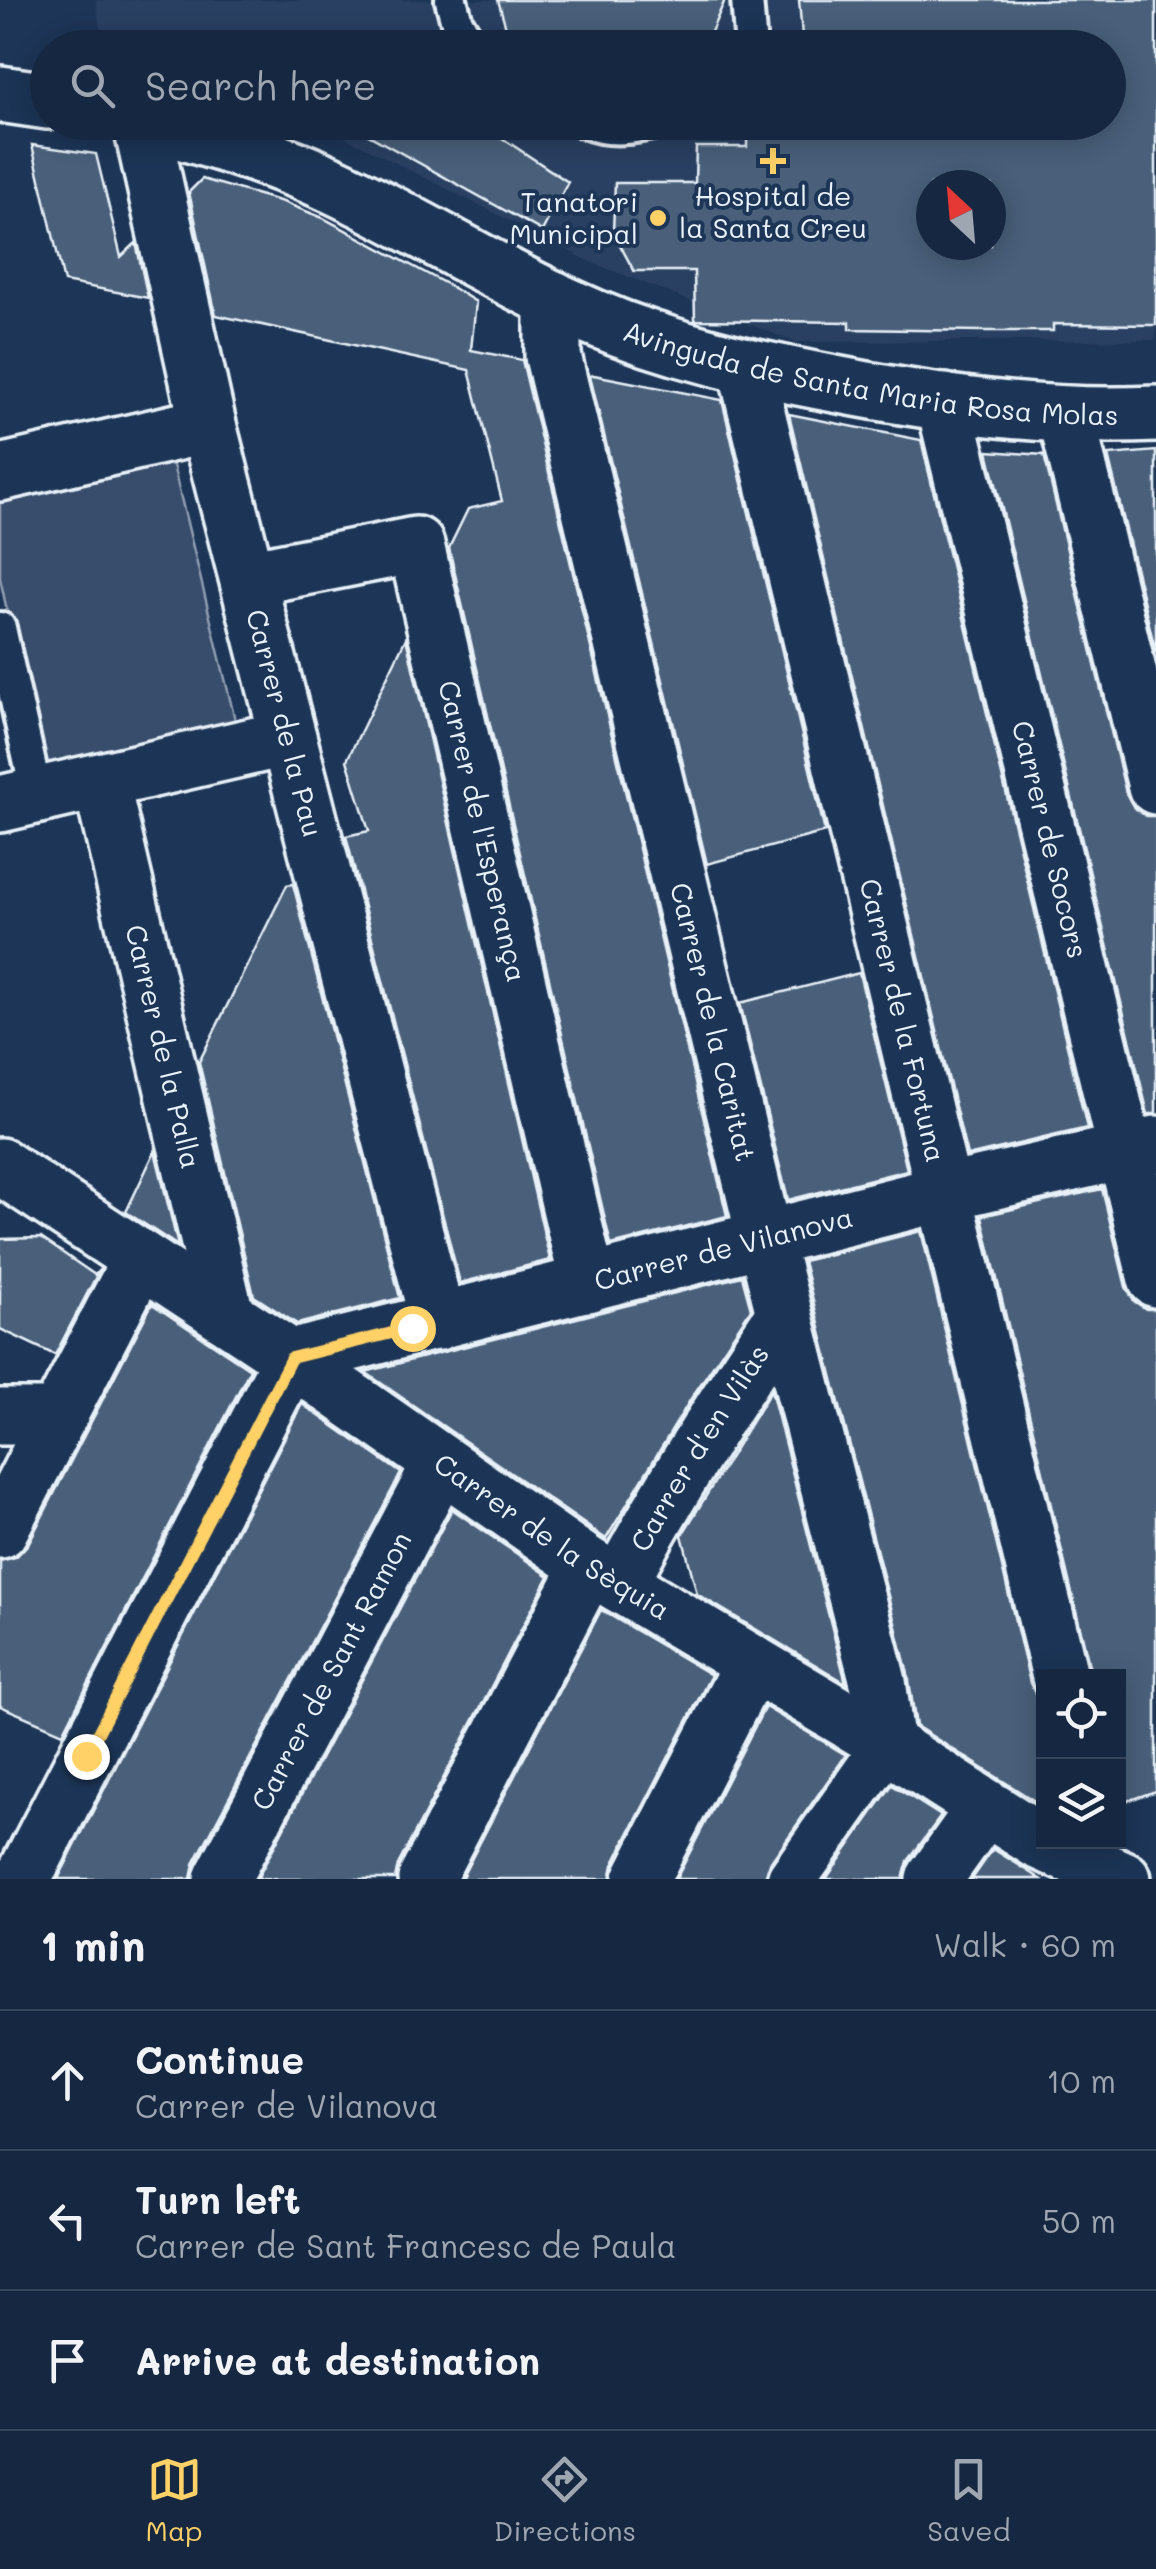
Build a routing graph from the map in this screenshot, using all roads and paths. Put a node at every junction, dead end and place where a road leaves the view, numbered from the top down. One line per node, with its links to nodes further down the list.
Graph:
1 (451, 0): 3 (lane)
2 (747, 0): 4 (lane)
3 (462, 30)
4 (750, 30)
5 (0, 94): 6 (street)
6 (30, 98)
7 (149, 140): 14 (street, Carrer de la Pau)
8 (211, 140): 9 (street, Avinguda de Santa Maria Rosa Molas)
9 (571, 307): 10 (street, Avinguda de Santa Maria Rosa Molas); 25 (street, Carrer de la Caritat)
10 (746, 367): 11 (street, Avinguda de Santa Maria Rosa Molas); 24 (street, Carrer de la Fortuna)
11 (944, 402): 13 (street, Avinguda de Santa Maria Rosa Molas); 22 (street, Carrer de Socors)
12 (1156, 414): 13 (street, Avinguda de Santa Maria Rosa Molas)
13 (1066, 415): 20 (street)
14 (208, 425): 15 (street); 16 (street, Carrer de la Pau)
15 (0, 473)
16 (248, 578): 18 (street, Carrer de la Pau); 28 (street, Carrer de l'Esperança)
17 (0, 628): 21 (lane)
18 (288, 738): 19 (street); 31 (street, Carrer de la Pau)
19 (101, 782): 21 (street); 29 (street, Carrer de la Palla)
20 (1156, 786)
21 (19, 800)
22 (1141, 1148): 24 (street, Carrer de Vilanova); 27 (street, Carrer de Socors)
23 (0, 1166): 26 (street, Carrer de la Sèquia)
24 (944, 1193): 25 (street, Carrer de Vilanova); 39 (street, Carrer de la Fortuna)
25 (765, 1238): 28 (street, Carrer de Vilanova); 30 (street, Carrer de la Caritat)
26 (140, 1260): 29 (street, Carrer de la Sèquia); 34 (street)
27 (1156, 1279)
28 (588, 1284): 31 (street, Carrer de Vilanova)
29 (226, 1315): 32 (street, Carrer de la Sèquia)
30 (784, 1316): 37 (street, Carrer d'en Vilàs); 40 (street, Carrer de la Caritat)
31 (438, 1322): 32 (street, Carrer de Vilanova)
32 (291, 1358): 35 (street, Carrer de la Sèquia); 43 (street)
33 (0, 1417): 34 (street)
34 (58, 1418): 36 (street)
35 (441, 1464): 37 (street, Carrer de la Sèquia); 44 (street, Carrer de Sant Ramon)
36 (0, 1530)
37 (604, 1575): 38 (street, Carrer de la Sèquia); 45 (street, Carrer d'en Vilàs)
38 (752, 1663): 40 (street, Carrer de la Sèquia); 46 (street)
39 (1058, 1669)
40 (888, 1745): 41 (street, Carrer de la Sèquia); 47 (street)
41 (985, 1807): 42 (street, Carrer de la Sèquia); 48 (street)
42 (1108, 1864)
43 (23, 1879)
44 (222, 1879)
45 (426, 1879)
46 (641, 1879)
47 (792, 1879)
48 (934, 1879)

